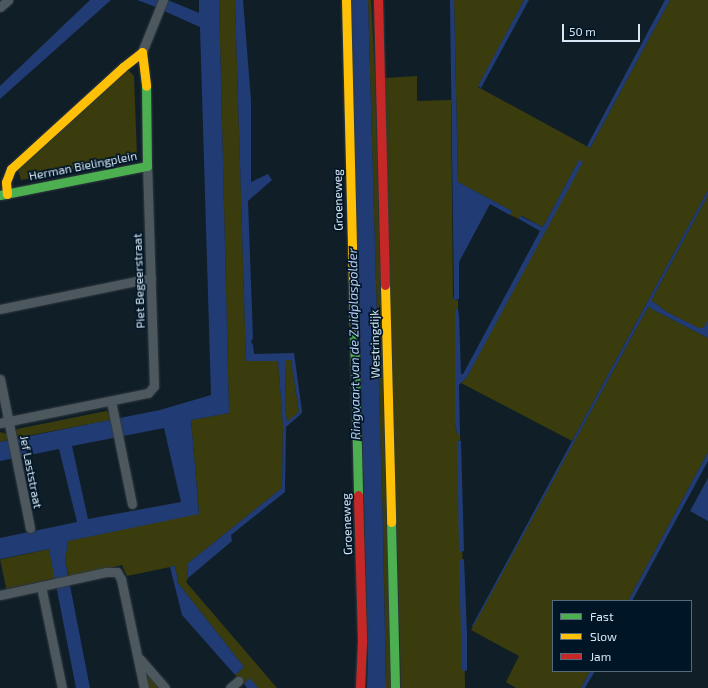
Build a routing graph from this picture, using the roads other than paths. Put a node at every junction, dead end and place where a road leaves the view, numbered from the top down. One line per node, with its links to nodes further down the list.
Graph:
1 (8, 0): 5 (street)
2 (163, 0): 6 (street, Herman Bielingplein)
3 (346, 0): 24 (street, Groeneweg)
4 (378, 0): 25 (street, Westringdijk)
5 (0, 7)
6 (142, 52): 7 (street, Herman Bielingplein); 8 (street, Herman Bielingplein)
7 (147, 166): 8 (street, Herman Bielingplein); 9 (street, Piet Begeerstraat)
8 (4, 194)
9 (151, 278): 10 (street); 12 (street, Piet Begeerstraat)
10 (0, 309)
11 (0, 379): 13 (street, Jef Laststraat)
12 (110, 401): 13 (street); 14 (street)
13 (4, 422): 15 (street, Jef Laststraat)
14 (132, 504)
15 (30, 528)
16 (41, 586): 17 (street); 18 (street); 20 (street)
17 (0, 595)
18 (139, 658): 21 (street); 22 (street)
19 (238, 681): 23 (street)
20 (62, 688)
21 (144, 688)
22 (165, 688)
23 (230, 688)
24 (360, 688)
25 (395, 688)

